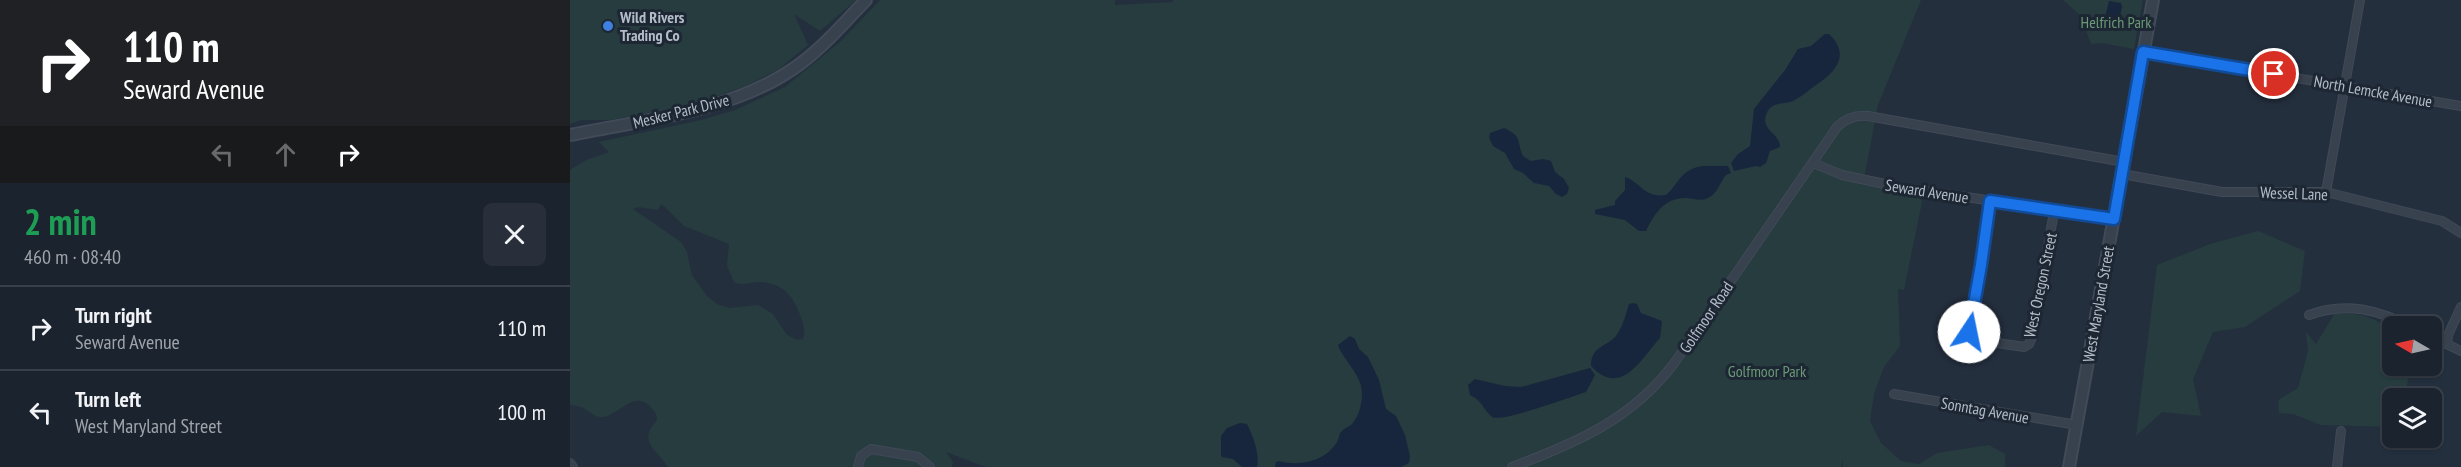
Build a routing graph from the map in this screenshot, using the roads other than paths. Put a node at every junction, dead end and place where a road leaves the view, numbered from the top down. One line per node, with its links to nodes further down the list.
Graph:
1 (866, 0): 7 (street, Mesker Park Drive)
2 (2153, 0): 4 (street, West Maryland Street)
3 (2360, 0): 5 (street)
4 (2143, 52): 5 (street, North Lemcke Avenue); 8 (street, West Maryland Street)
5 (2344, 86): 6 (street, North Lemcke Avenue); 11 (street)
6 (2461, 106)
7 (570, 135)
8 (2124, 162): 9 (street, Golfmoor Road); 10 (street, West Maryland Street)
9 (1813, 163): 12 (street, Seward Avenue); 26 (street, Golfmoor Road)
10 (2122, 174): 11 (street, Wessel Lane); 14 (street, West Maryland Street)
11 (2326, 192): 15 (street, Wessel Lane)
12 (1990, 201): 13 (street, Seward Avenue); 13 (street, West Oregon Street)
13 (2054, 212): 14 (street, Seward Avenue)
14 (2114, 219): 23 (street, West Maryland Street)
15 (2461, 232)
16 (2461, 307): 20 (street)
17 (2308, 315): 18 (street)
18 (2387, 316)
19 (2442, 341): 20 (street)
20 (2448, 344): 21 (street)
21 (2461, 351)
22 (1894, 394): 23 (street, Sonntag Avenue)
23 (2077, 425): 31 (street, West Maryland Street)
24 (2341, 431): 32 (street)
25 (570, 463): 27 (street)
26 (1527, 464): 30 (street, Golfmoor Road)
27 (573, 467)
28 (858, 467): 29 (street)
29 (930, 467)
30 (1512, 467)
31 (2069, 467)
32 (2337, 467)

